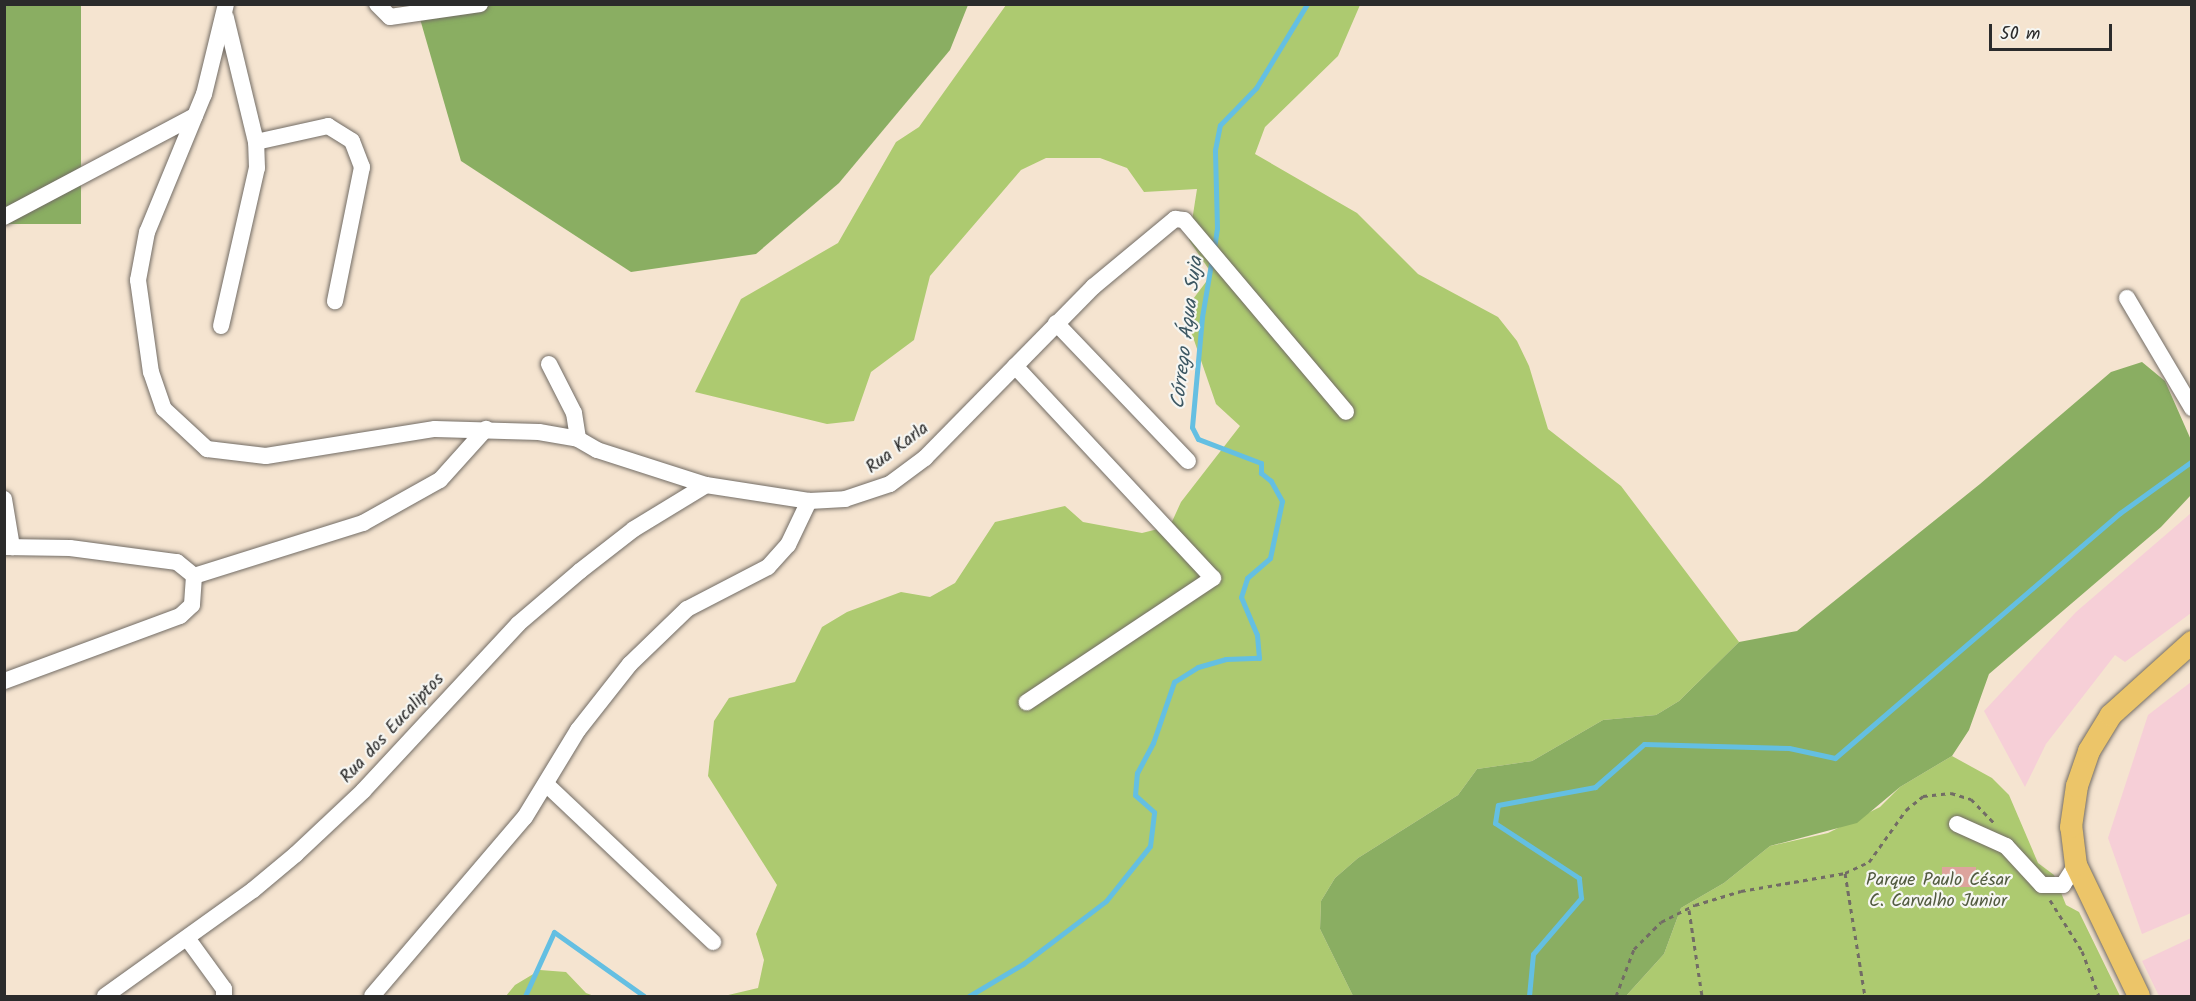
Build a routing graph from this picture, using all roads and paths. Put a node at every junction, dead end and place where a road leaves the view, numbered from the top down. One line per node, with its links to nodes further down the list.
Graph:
1 (377, 4): 2 (street)
2 (480, 4)
3 (226, 11): 4 (street); 5 (street)
4 (195, 116): 6 (street); 15 (street)
5 (256, 142): 8 (street); 10 (street)
6 (4, 217)
7 (2127, 298): 13 (street)
8 (335, 302)
9 (1056, 323): 12 (street, Rua Karla); 14 (street, Rua Karla); 17 (street)
10 (221, 326)
11 (549, 364): 16 (street)
12 (1015, 366): 20 (street, Rua Karla); 25 (street)
13 (2192, 408)
14 (1346, 412)
15 (486, 429): 16 (street); 22 (street)
16 (578, 439): 18 (street, Rua Karla)
17 (1188, 461)
18 (706, 485): 20 (street, Rua Karla); 33 (street, Rua dos Eucaliptos)
19 (4, 499): 21 (street)
20 (809, 501): 26 (street)
21 (8, 547): 22 (street)
22 (194, 576): 24 (street)
23 (2192, 642): 29 (main road)
24 (4, 681)
25 (1027, 702)
26 (546, 784): 34 (street); 37 (street)
27 (1957, 824): 28 (street)
28 (2006, 846): 30 (path); 31 (street)
29 (2076, 866): 31 (street); 42 (main road)
30 (1845, 873): 32 (path); 40 (path)
31 (2042, 885): 41 (path)
32 (1689, 910): 38 (path); 39 (path)
33 (187, 938): 35 (street, Rua dos Eucaliptos); 36 (street)
34 (713, 942)
35 (105, 996)
36 (224, 996)
37 (372, 996)
38 (1616, 996)
39 (1702, 996)
40 (1864, 996)
41 (2099, 996)
42 (2139, 996)

